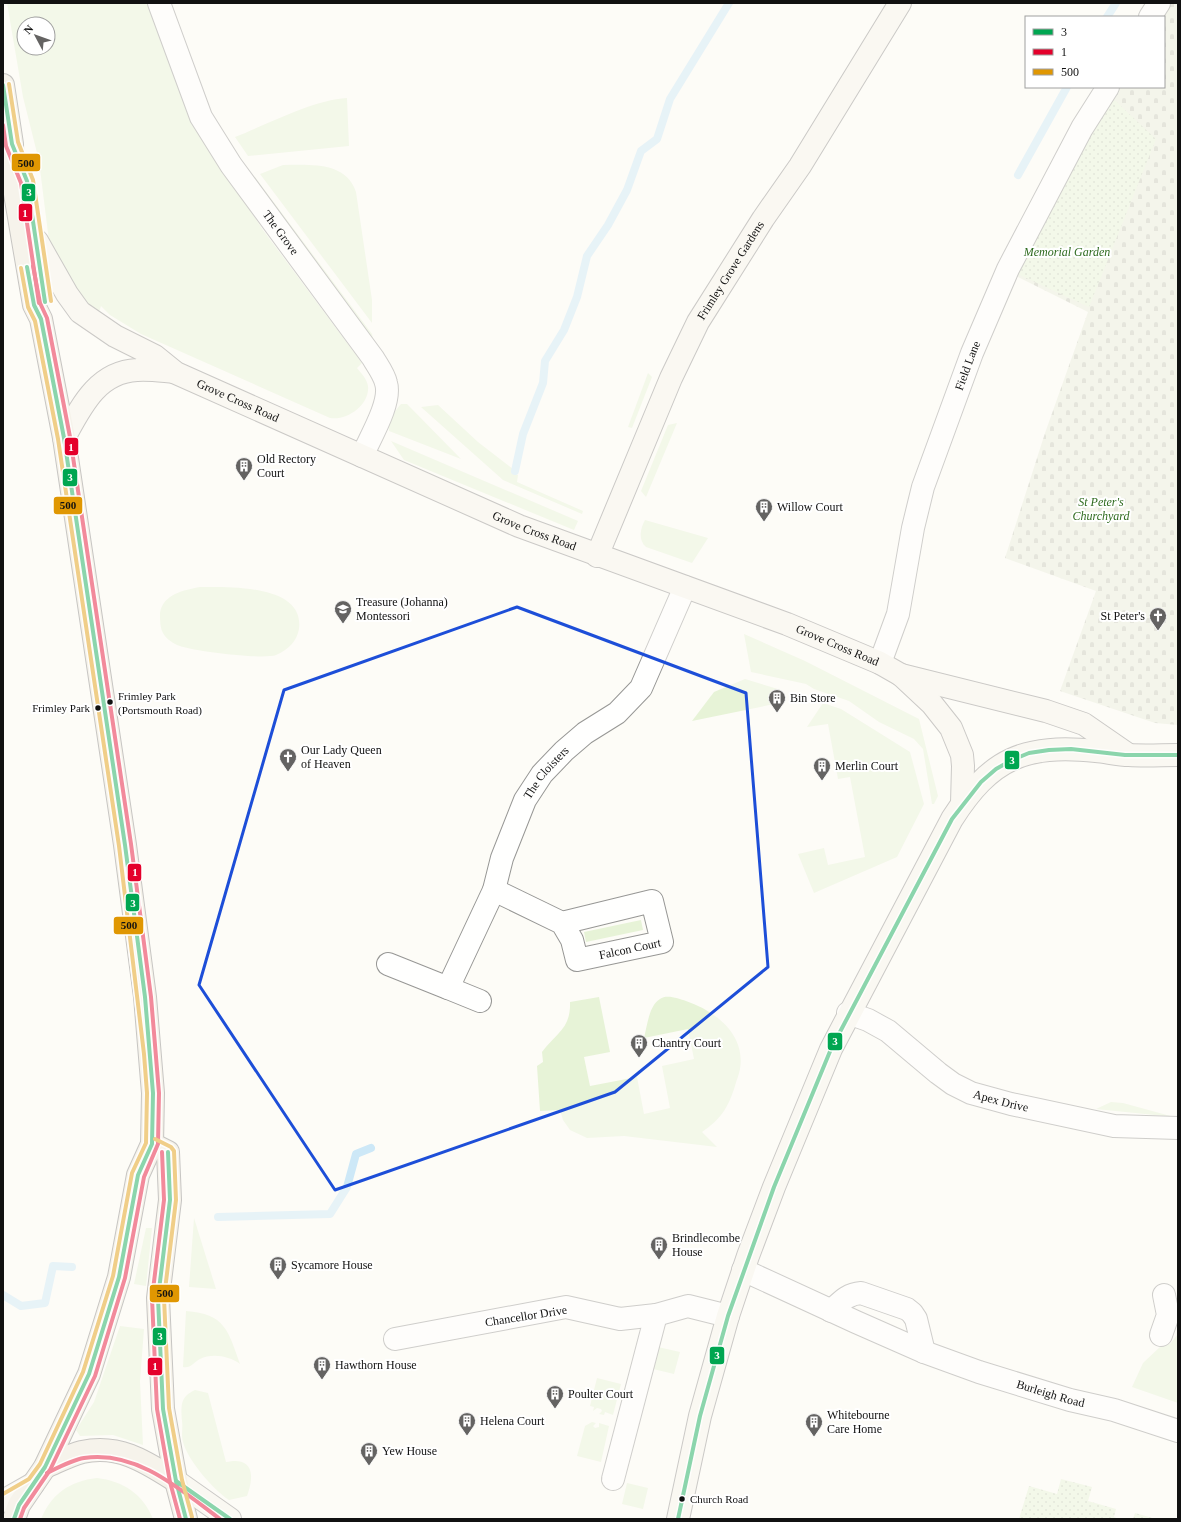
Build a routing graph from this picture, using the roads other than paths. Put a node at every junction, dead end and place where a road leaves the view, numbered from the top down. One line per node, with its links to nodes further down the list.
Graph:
1 (159, 3): 12 (street, The Grove)
2 (900, 3): 13 (main road, Frimley Grove Gardens)
3 (1159, 3): 4 (street)
4 (1151, 16)
5 (3, 85): 7 (main road)
6 (1107, 88): 15 (street, Field Lane)
7 (12, 144): 8 (main road); 9 (main road)
8 (38, 241): 9 (main road); 10 (main road, Grove Cross Road)
9 (41, 319): 11 (main road)
10 (174, 372): 11 (main road, Grove Cross Road); 12 (main road, Grove Cross Road)
11 (64, 438): 27 (main road)
12 (362, 456): 13 (main road, Grove Cross Road)
13 (597, 556): 14 (main road, Grove Cross Road)
14 (685, 587): 15 (main road, Grove Cross Road); 20 (street, The Cloisters)
15 (880, 663): 16 (main road, Grove Cross Road)
16 (901, 675): 17 (main road, Grove Cross Road); 19 (main road, Grove Cross Road)
17 (1129, 755): 18 (main road); 19 (main road)
18 (1178, 755)
19 (962, 803): 25 (main road)
20 (494, 890): 21 (street); 23 (street, The Cloisters)
21 (562, 923)
22 (388, 964): 23 (street)
23 (448, 988): 24 (street)
24 (480, 1001)
25 (848, 1013): 26 (street, Apex Drive); 28 (main road)
26 (1178, 1128)
27 (152, 1144): 37 (main road); 39 (main road)
28 (743, 1270): 30 (street, Burleigh Road); 32 (main road)
29 (1170, 1308): 33 (street)
30 (831, 1311): 35 (street, Burleigh Road); 35 (street)
31 (656, 1315): 32 (street, Chancellor Drive); 34 (street, Chancellor Drive); 38 (street)
32 (728, 1316): 44 (main road)
33 (1161, 1335)
34 (395, 1339)
35 (924, 1352): 36 (street, Burleigh Road)
36 (1178, 1430)
37 (39, 1475): 39 (main road); 40 (main road); 41 (main road)
38 (613, 1479)
39 (176, 1481): 42 (main road); 43 (main road)
40 (3, 1501)
41 (14, 1519)
42 (186, 1519)
43 (230, 1519)
44 (678, 1519)

